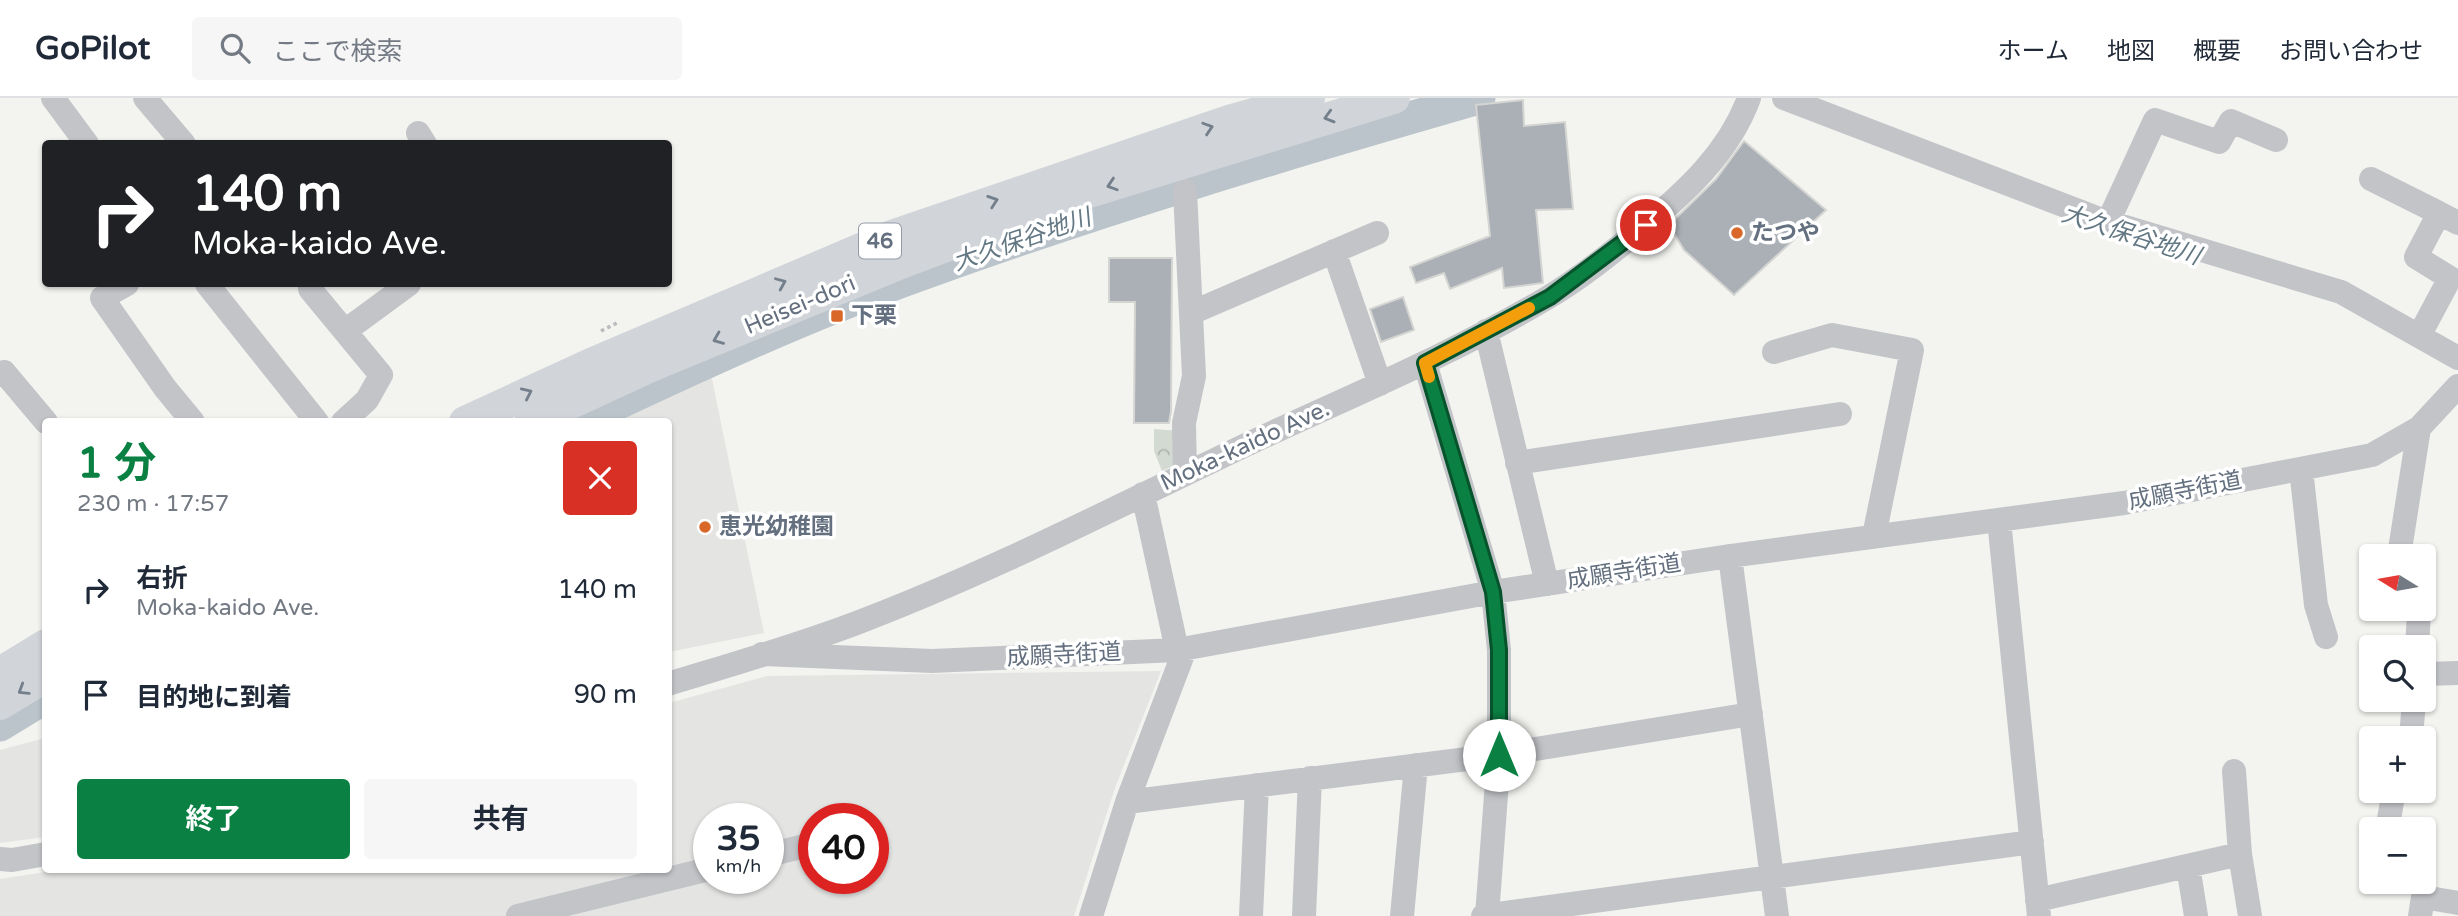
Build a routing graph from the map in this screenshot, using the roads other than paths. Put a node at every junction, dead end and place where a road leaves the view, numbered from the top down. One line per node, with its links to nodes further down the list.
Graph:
1 (54, 98): 7 (street)
2 (145, 98): 8 (street)
3 (1309, 98): 35 (main road, Heisei-dori / 46, one-way to 3)
4 (1394, 98): 36 (main road, Heisei-dori / 46, one-way to 36)
5 (1749, 98): 22 (street, Moka-kaido Ave.)
6 (1784, 98): 13 (street)
7 (84, 140)
8 (181, 140)
9 (2276, 140): 13 (street)
10 (2371, 179): 12 (street)
11 (1185, 191): 20 (street)
12 (2448, 218): 23 (street)
13 (2108, 222): 23 (street)
14 (1377, 233): 15 (street)
15 (1335, 251): 20 (street); 28 (street)
16 (122, 287): 32 (street)
17 (209, 287): 33 (street)
18 (310, 287): 21 (street)
19 (405, 287): 21 (street)
20 (1191, 313): 40 (street)
21 (345, 331): 34 (street)
22 (1486, 331): 26 (street, Moka-kaido Ave.); 38 (street)
23 (2419, 336): 25 (street)
24 (1774, 352): 43 (street)
25 (2458, 358)
26 (1425, 363): 28 (street, Moka-kaido Ave.); 47 (street)
27 (0, 375): 31 (street)
28 (1380, 384): 40 (street, Moka-kaido Ave.)
29 (2458, 386): 37 (street, 成願寺街道)
30 (1840, 414): 38 (street)
31 (43, 418)
32 (190, 418)
33 (314, 418)
34 (347, 418)
35 (474, 418)
36 (539, 418)
37 (2419, 428): 39 (street, 成願寺街道); 44 (street)
38 (1517, 463): 46 (street)
39 (2301, 469): 42 (street, 成願寺街道); 48 (street)
40 (1185, 474): 41 (street, Moka-kaido Ave.)
41 (1143, 494): 50 (street); 51 (street, Moka-kaido Ave.)
42 (1999, 520): 43 (street, 成願寺街道); 65 (street)
43 (1874, 536): 45 (street, 成願寺街道)
44 (2401, 544)
45 (1730, 556): 46 (street, 成願寺街道); 58 (street)
46 (1546, 584): 47 (street, 成願寺街道)
47 (1493, 592): 50 (street, 成願寺街道); 59 (street)
48 (2326, 637)
49 (42, 647): 52 (main road)
50 (1181, 649): 51 (street, 成願寺街道); 64 (street)
51 (762, 654): 56 (street, Moka-kaido Ave.)
52 (0, 673)
53 (2458, 673): 54 (street)
54 (2436, 674)
55 (42, 678): 57 (main road, one-way to 57)
56 (672, 683)
57 (0, 704)
58 (1751, 713): 59 (street); 71 (street)
59 (1499, 755): 60 (street); 80 (street)
60 (1416, 765): 62 (street); 79 (street)
61 (2234, 771): 66 (street)
62 (1310, 778): 63 (street); 78 (street)
63 (1257, 785): 64 (street); 77 (street)
64 (1128, 802): 76 (street)
65 (2032, 842): 71 (street); 74 (street)
66 (2240, 854): 69 (street); 83 (street)
67 (42, 855): 68 (street)
68 (4, 860)
69 (2188, 866): 74 (street); 82 (street)
70 (693, 873): 75 (street)
71 (1772, 876): 73 (street); 81 (street)
72 (2458, 903): 84 (street)
73 (1614, 907): 80 (street)
74 (2038, 908)
75 (518, 916)
76 (1091, 916)
77 (1251, 916)
78 (1304, 916)
79 (1402, 916)
80 (1485, 916)
81 (1777, 916)
82 (2196, 916)
83 (2250, 916)
84 (2420, 916)

